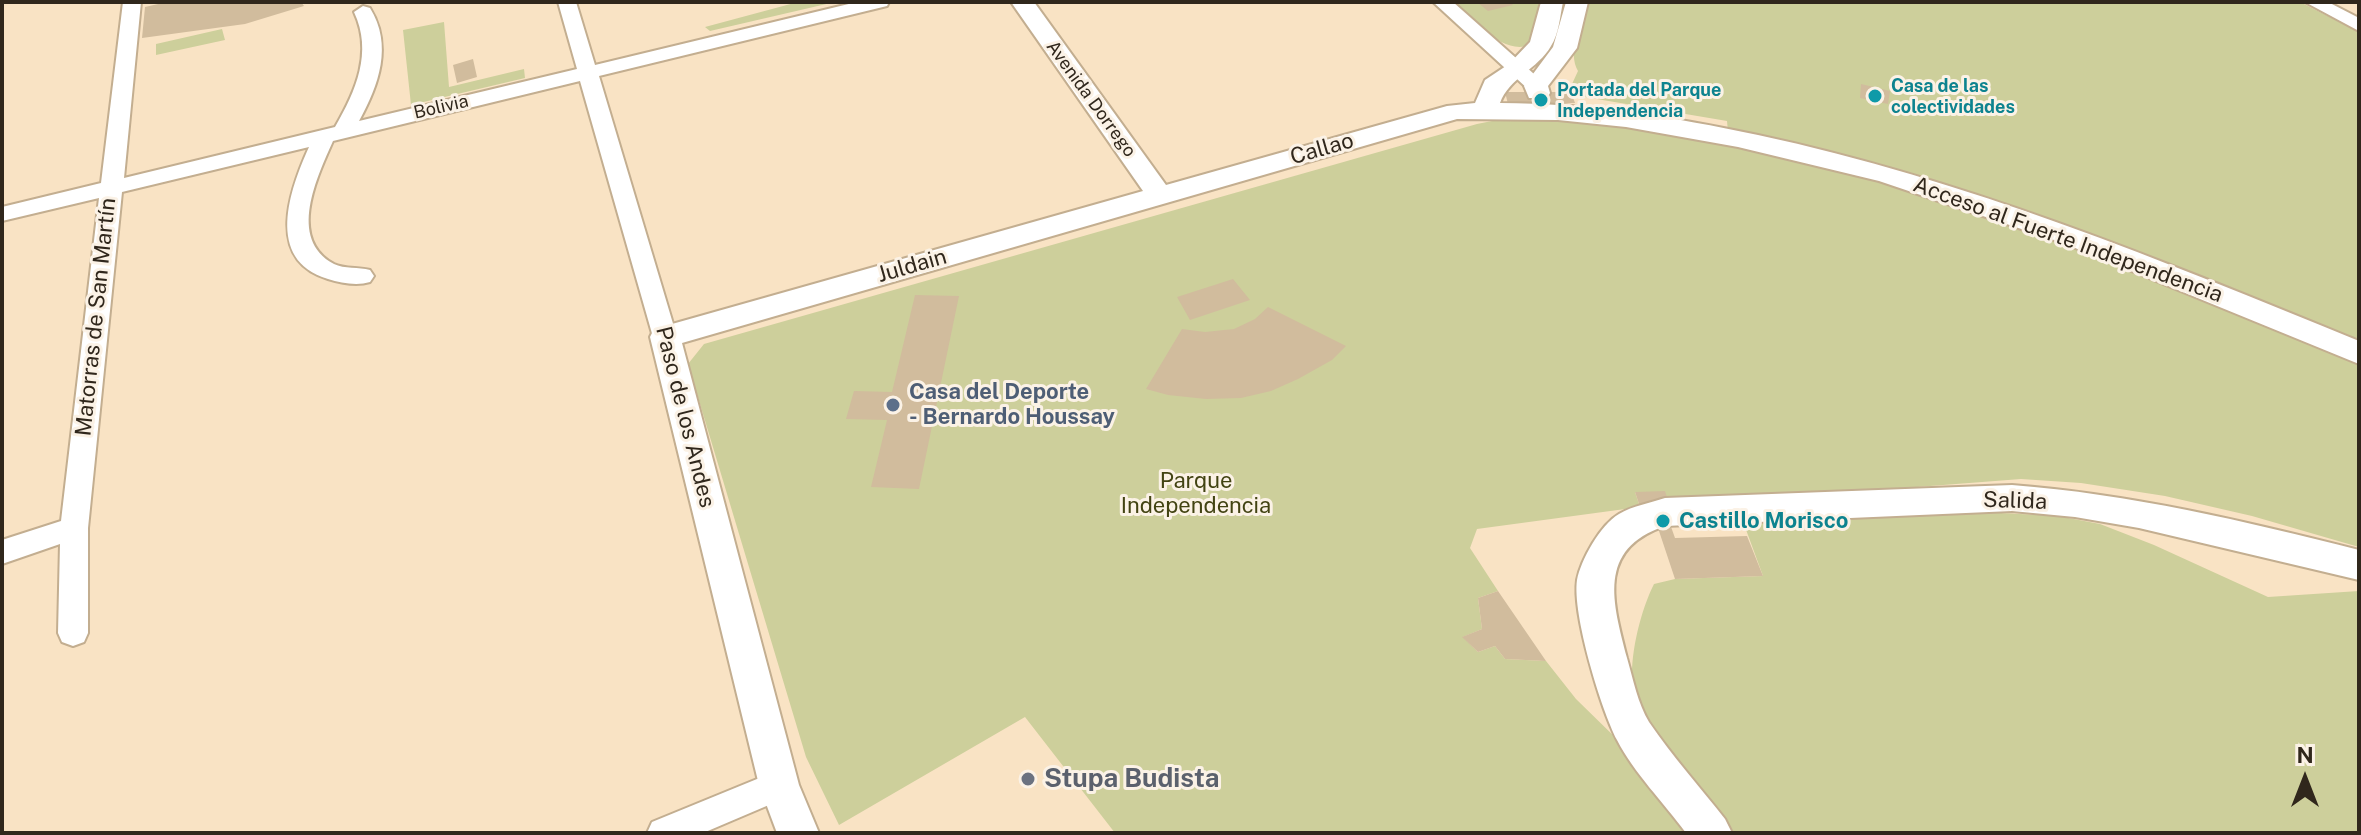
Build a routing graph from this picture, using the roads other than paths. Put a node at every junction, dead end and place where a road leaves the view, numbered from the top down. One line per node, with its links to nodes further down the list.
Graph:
1 (132, 2): 15 (street, Matorras de San Martín)
2 (567, 2): 11 (street, Paso de los Andes)
3 (880, 2): 11 (street, Bolivia)
4 (1022, 2): 16 (street, Avenida Dorrego)
5 (1442, 2): 12 (street)
6 (1552, 2): 12 (street)
7 (1577, 2): 12 (street)
8 (2314, 2): 10 (street)
9 (363, 12): 14 (street)
10 (2359, 25)
11 (588, 72): 14 (street, Bolivia); 19 (street, Paso de los Andes)
12 (1535, 92): 13 (street, Acceso al Fuerte Independencia); 13 (street); 20 (street, Acceso al Fuerte Independencia)
13 (1485, 111): 16 (street, Callao)
14 (334, 132): 15 (street, Bolivia); 18 (street)
15 (110, 186): 17 (street, Bolivia); 21 (street, Matorras de San Martín)
16 (1160, 196): 19 (street, Juldain)
17 (2, 214)
18 (362, 276)
19 (665, 337): 25 (street, Paso de los Andes)
20 (2359, 353)
21 (74, 528): 22 (street); 24 (street, Matorras de San Martín)
22 (2, 552)
23 (2359, 565): 28 (street, Salida)
24 (73, 633)
25 (779, 785): 26 (street); 27 (street, Paso de los Andes)
26 (664, 833)
27 (798, 833)
28 (1711, 833)

